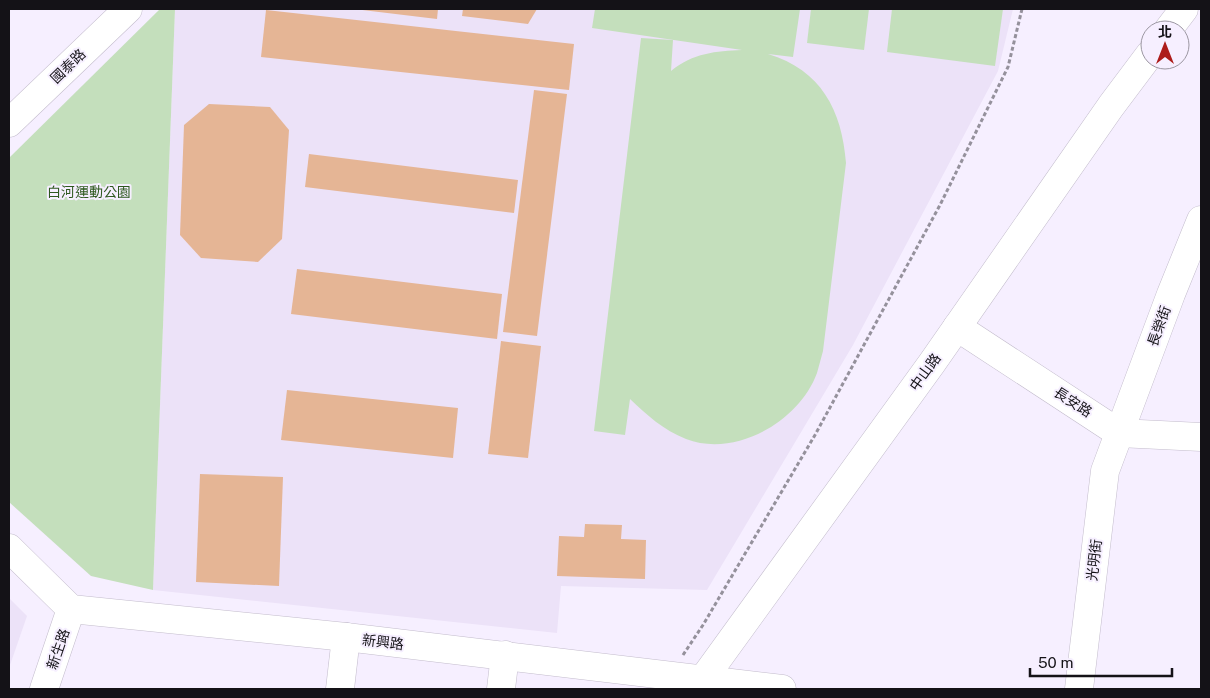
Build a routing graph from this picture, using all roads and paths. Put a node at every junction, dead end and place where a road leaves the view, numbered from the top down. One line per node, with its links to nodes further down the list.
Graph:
1 (128, 9): 6 (street, 國泰路)
2 (1022, 9): 15 (path)
3 (1184, 9): 4 (street)
4 (1176, 20)
5 (1140, 67): 8 (street, 中山路)
6 (9, 123)
7 (1199, 228): 9 (street, 長榮街)
8 (957, 326): 9 (street, 長安路); 16 (street, 中山路)
9 (1119, 433): 10 (street); 21 (street, 光明街)
10 (1201, 437)
11 (9, 548): 12 (street)
12 (71, 609): 13 (street, 新興路); 17 (street, 新生路)
13 (346, 637): 14 (street, 新興路); 18 (street)
14 (505, 656): 15 (street, 新興路); 19 (street)
15 (670, 674): 16 (street, 新興路)
16 (701, 686): 20 (street, 新興路)
17 (44, 689)
18 (340, 689)
19 (501, 689)
20 (782, 689)
21 (1079, 689)

